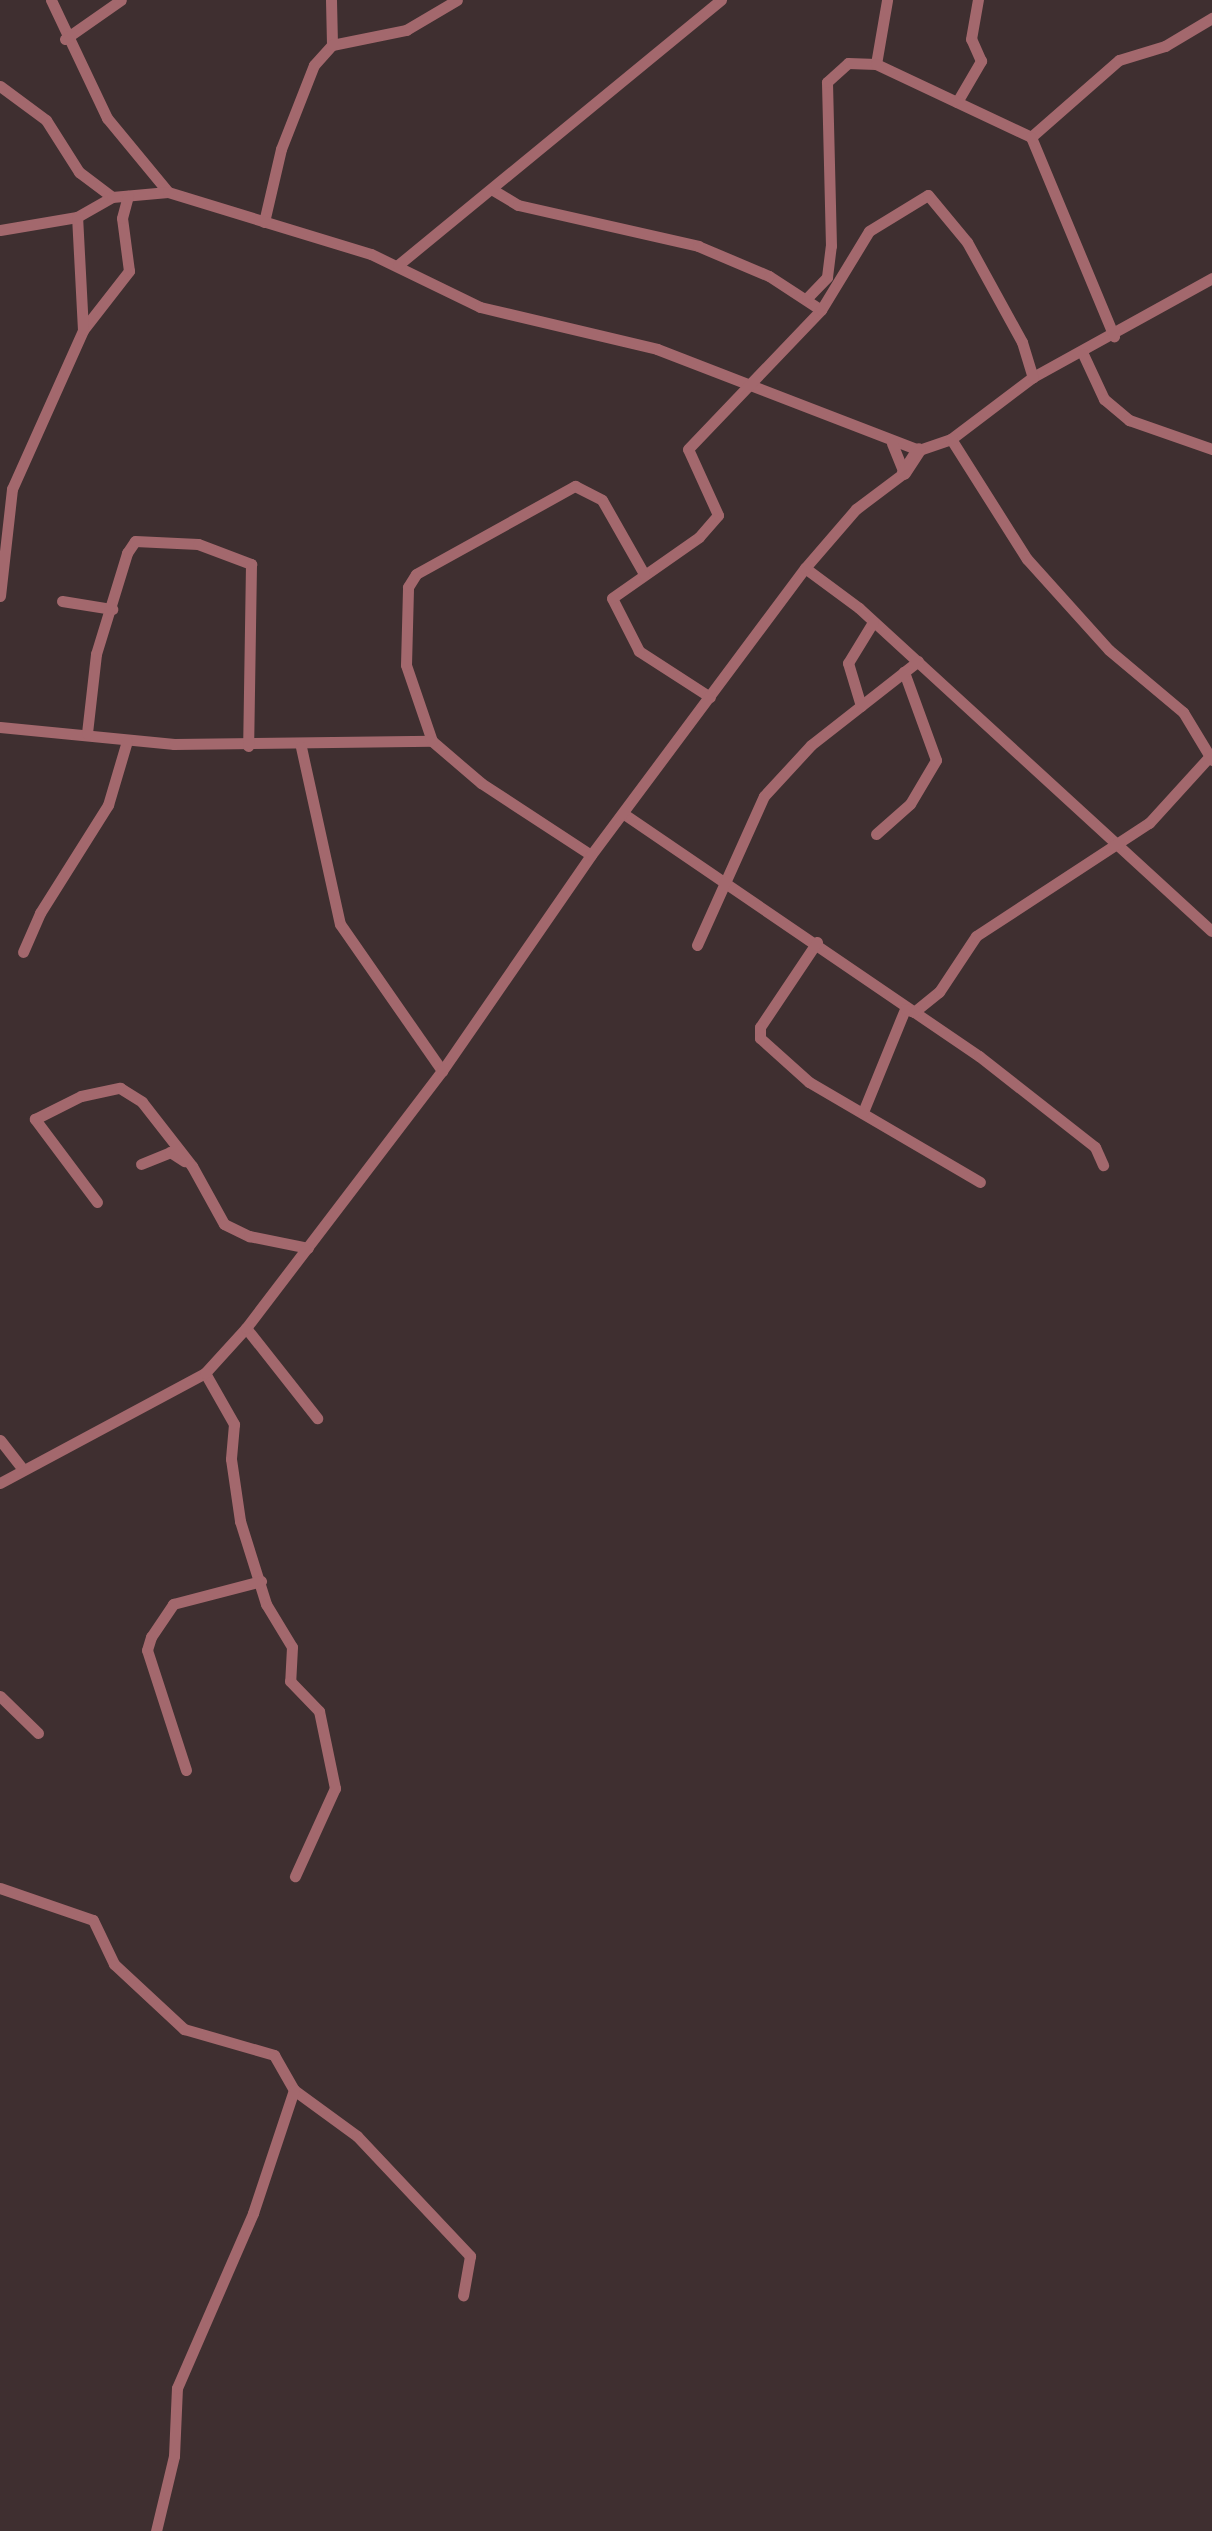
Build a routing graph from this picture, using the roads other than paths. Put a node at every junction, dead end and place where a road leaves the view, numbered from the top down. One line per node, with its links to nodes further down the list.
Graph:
1 (51, 0): 9 (street)
2 (121, 0): 9 (street)
3 (331, 0): 10 (street)
4 (457, 0): 10 (street)
5 (720, 0): 15 (street)
6 (887, 0): 11 (street)
7 (978, 0): 13 (street)
8 (1212, 18): 14 (street)
9 (65, 39): 16 (street)
10 (332, 45): 20 (street)
11 (876, 64): 13 (street); 24 (street)
12 (0, 86): 18 (street)
13 (957, 102): 14 (street)
14 (1031, 137): 27 (street)
15 (494, 190): 22 (street); 24 (street)
16 (168, 192): 17 (street); 20 (street)
17 (128, 196): 18 (street); 26 (street)
18 (112, 197): 19 (street)
19 (76, 218): 21 (street); 26 (street)
20 (264, 222): 22 (street)
21 (0, 230)
22 (398, 265): 30 (street)
23 (1212, 278): 27 (street)
24 (808, 298): 25 (street)
25 (821, 310): 29 (street); 30 (street)
26 (83, 330): 38 (street)
27 (1114, 336): 28 (street)
28 (1083, 354): 29 (street); 33 (street)
29 (1033, 377): 31 (street)
30 (746, 386): 32 (street); 37 (street)
31 (951, 439): 34 (street); 54 (street)
32 (892, 443): 34 (street); 35 (street)
33 (1212, 449)
34 (919, 450): 35 (street)
35 (904, 472): 36 (street)
36 (805, 568): 41 (street); 45 (street)
37 (644, 574): 45 (street); 51 (street)
38 (0, 596)
39 (62, 601): 40 (street)
40 (112, 609): 49 (street); 52 (street)
41 (873, 622): 42 (street); 44 (street)
42 (918, 662): 43 (street); 57 (street)
43 (904, 672): 46 (street); 56 (street)
44 (855, 691): 46 (street); 47 (street)
45 (710, 697): 55 (street)
46 (861, 706): 47 (street)
47 (847, 717): 59 (street)
48 (0, 727): 49 (street)
49 (87, 733): 50 (street)
50 (127, 741): 52 (street); 63 (street)
51 (432, 741): 53 (street); 58 (street)
52 (248, 746): 53 (street)
53 (301, 747): 65 (street)
54 (1210, 759): 57 (street)
55 (624, 814): 58 (street); 59 (street)
56 (876, 834)
57 (1112, 846): 60 (street); 64 (street)
58 (591, 856): 65 (street)
59 (727, 879): 61 (street); 62 (street)
60 (1212, 931)
61 (817, 942): 64 (street); 66 (street)
62 (697, 945)
63 (23, 952)
64 (905, 1009): 66 (street); 68 (street)
65 (442, 1071): 72 (street)
66 (863, 1112): 70 (street)
67 (142, 1164): 69 (street)
68 (1104, 1165)
69 (192, 1166): 71 (street); 72 (street)
70 (980, 1182)
71 (97, 1202)
72 (308, 1248): 73 (street)
73 (246, 1328): 74 (street); 75 (street)
74 (205, 1373): 77 (street); 79 (street)
75 (318, 1418)
76 (0, 1440): 77 (street)
77 (22, 1468): 78 (street)
78 (0, 1483)
79 (261, 1581): 82 (street); 83 (street)
80 (0, 1696): 81 (street)
81 (38, 1733)
82 (186, 1770)
83 (295, 1876)
84 (0, 1888): 85 (street)
85 (294, 2090): 86 (street); 87 (street)
86 (463, 2296)
87 (156, 2531)

